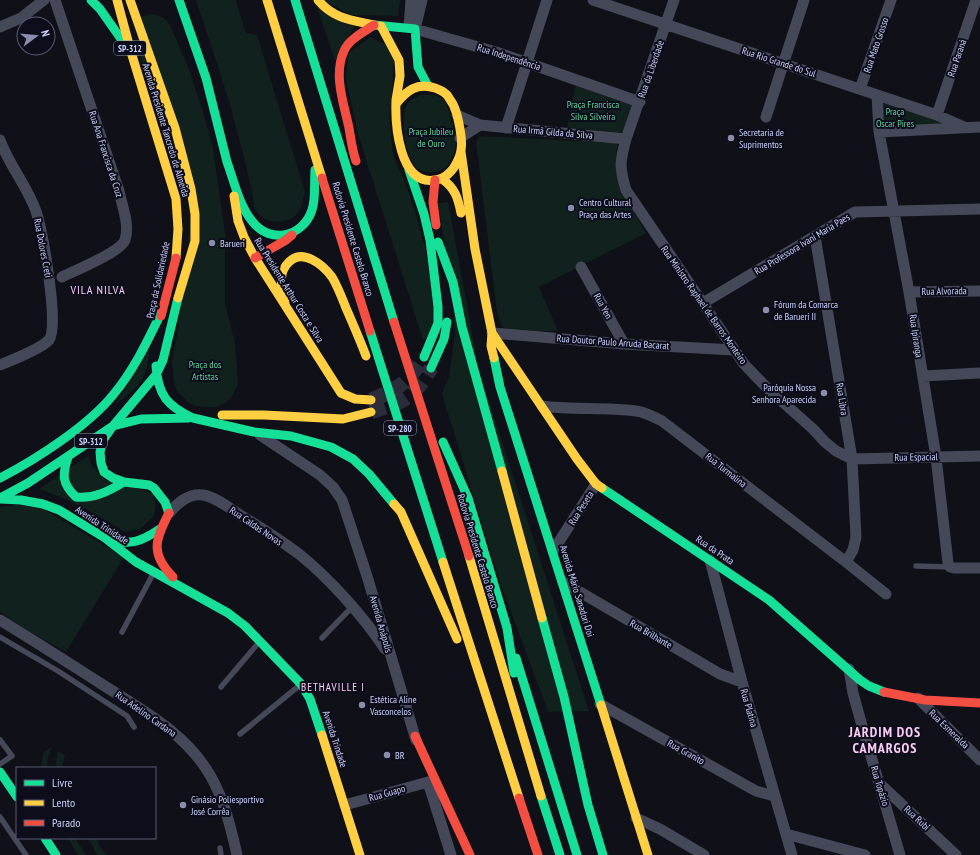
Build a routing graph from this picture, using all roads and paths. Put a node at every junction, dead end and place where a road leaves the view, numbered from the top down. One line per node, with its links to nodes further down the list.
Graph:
1 (44, 0): 20 (street)
2 (54, 0): 58 (street, Rua Ana Francisca da Cruz)
3 (91, 0): 22 (main road)
4 (117, 0): 22 (main road, Avenida Presidente Tancredo de Almeida / SP-312)
5 (130, 0): 75 (main road)
6 (179, 0): 44 (main road)
7 (267, 0): 43 (main road, Rodovia Presidente Castelo Branco / SP-280)
8 (295, 0): 63 (main road, Rodovia Presidente Castelo Branco / SP-280)
9 (318, 0): 19 (main road, Rua Independência)
10 (411, 0): 21 (street)
11 (422, 0): 21 (street)
12 (547, 0): 23 (street)
13 (593, 0): 18 (street, Rua Rio Grande do Sul)
14 (674, 0): 18 (street, Rua da Liberdade)
15 (804, 0): 24 (street)
16 (891, 0): 27 (street, Rua Mato Grosso)
17 (976, 0): 32 (street, Rua Paraná)
18 (666, 24): 24 (street, Rua Rio Grande do Sul); 29 (street, Rua da Liberdade)
19 (378, 25): 21 (main road, Rua Independência); 30 (main road); 46 (main road)
20 (0, 27)
21 (412, 28): 23 (street, Rua Independência); 25 (main road); 26 (main road)
22 (131, 52): 50 (main road, Avenida Presidente Tancredo de Almeida / SP-312)
23 (526, 62): 29 (street, Rua Independência); 36 (street)
24 (783, 63): 27 (street, Rua Rio Grande do Sul); 33 (street)
25 (410, 83): 26 (main road); 30 (main road)
26 (428, 86): 31 (main road)
27 (860, 89): 28 (street, Rua Rio Grande do Sul)
28 (877, 95): 32 (street, Rua Rio Grande do Sul); 38 (street, Rua Ipiranga)
29 (640, 102): 40 (street, Rua da Liberdade)
30 (396, 104): 45 (main road)
31 (457, 115): 34 (street, Rua Irmã Gilda da Silva); 39 (main road)
32 (937, 115): 37 (street, Rua Rio Grande do Sul)
33 (766, 117)
34 (480, 125): 36 (street, Rua Irmã Gilda da Silva); 39 (street)
35 (980, 127): 37 (street)
36 (506, 128): 40 (street, Rua Irmã Gilda da Silva)
37 (964, 128): 38 (street)
38 (879, 132): 49 (street, Rua Ipiranga)
39 (460, 138): 42 (main road)
40 (626, 139): 61 (street, Rua Ministro Raphael de Barros Monteiro)
41 (0, 143): 70 (street, Rua Dolores Creti)
42 (461, 152): 47 (main road); 54 (main road)
43 (315, 156): 51 (main road); 91 (main road, Rodovia Presidente Castelo Branco / SP-280)
44 (227, 162): 51 (main road); 55 (main road, Rua Presidente Arthur Costa e Silva)
45 (408, 167): 47 (main road); 69 (main road)
46 (359, 172)
47 (439, 180): 53 (main road); 54 (main road)
48 (980, 209): 49 (street, Rua Professora Ivani Maria Paes)
49 (894, 210): 52 (street, Rua Professora Ivani Maria Paes); 60 (street, Rua Ipiranga)
50 (178, 220): 64 (main road, Praça da Solidariedade / SP-312)
51 (296, 232): 55 (main road)
52 (815, 236): 61 (street, Rua Professora Ivani Maria Paes); 88 (street, Rua Libra)
53 (438, 242): 72 (main road); 152 (main road)
54 (475, 249): 65 (main road)
55 (255, 258): 62 (main road, Rua Presidente Arthur Costa e Silva)
56 (385, 261): 63 (main road)
57 (581, 267): 66 (street, Rua Yen)
58 (62, 276)
59 (980, 290): 60 (street, Rua Alvorada)
60 (909, 292): 76 (street, Rua Ipiranga)
61 (703, 303): 67 (street, Rua Ministro Raphael de Barros Monteiro)
62 (285, 304): 71 (main road); 79 (main road, Rua Presidente Arthur Costa e Silva)
63 (389, 308): 68 (main road, Rodovia Presidente Castelo Branco / SP-280)
64 (162, 311): 75 (main road, Praça da Solidariedade); 89 (main road, SP-312)
65 (492, 333): 66 (street, Rua Doutor Paulo Arruda Bacarat); 74 (main road, Rua da Prata); 78 (main road, Avenida Mário Sanadori Doi)
66 (624, 344): 67 (street, Rua Doutor Paulo Arruda Bacarat)
67 (734, 350): 88 (street, Rua Ministro Raphael de Barros Monteiro)
68 (405, 357): 109 (main road, Rodovia Presidente Castelo Branco); 128 (main road, Rodovia Presidente Castelo Branco / SP-280)
69 (424, 357)
70 (0, 365)
71 (371, 368)
72 (431, 368)
73 (980, 373): 76 (street)
74 (520, 374): 78 (main road); 80 (main road, Rua da Prata)
75 (156, 375): 82 (main road, Praça da Solidariedade); 83 (main road, SP-312)
76 (923, 376): 87 (street, Rua Ipiranga)
77 (377, 382): 91 (main road)
78 (500, 387): 97 (main road, Avenida Mário Sanadori Doi)
79 (371, 400)
80 (542, 406): 92 (main road, Rua da Prata); 99 (street, Rua Turmalina)
81 (371, 412): 82 (main road, SP-312)
82 (193, 418): 83 (main road, SP-312); 84 (main road)
83 (113, 426): 86 (main road, SP-312); 90 (main road)
84 (254, 432): 114 (main road); 115 (street, Avenida Anápolis)
85 (980, 456): 87 (street, Rua Espacial)
86 (68, 457): 90 (main road); 93 (main road, SP-312)
87 (936, 457): 88 (street, Rua Espacial); 101 (street, Rua Ipiranga)
88 (852, 459): 99 (street, Rua Libra)
89 (0, 478)
90 (124, 482): 94 (main road)
91 (417, 483): 114 (main road, Rodovia Presidente Castelo Branco); 123 (main road, Rodovia Presidente Castelo Branco / SP-280)
92 (596, 484): 97 (street, Rua Peseta); 98 (main road, Rua da Prata)
93 (0, 499): 96 (main road, Avenida Trinidade)
94 (169, 513): 95 (main road, Rua Caldas Novas); 107 (street, Rua Caldas Novas)
95 (160, 530): 96 (main road); 105 (main road, Rua Caldas Novas)
96 (105, 538): 103 (main road, Avenida Trinidade)
97 (553, 551): 104 (main road, Avenida Mário Sanadori Doi)
98 (710, 560): 116 (main road, Rua da Prata); 117 (street, Rua Platina)
99 (846, 562): 106 (street, Rua Turmalina)
100 (916, 566): 101 (lane)
101 (955, 567): 102 (street)
102 (980, 568)
103 (154, 572): 105 (main road, Avenida Trinidade); 110 (lane)
104 (563, 582): 117 (street, Rua Brilhante); 121 (main road, Avenida Mário Sanadori Doi)
105 (185, 588): 113 (main road, Avenida Trindade)
106 (886, 594)
107 (352, 607): 112 (lane); 115 (street, Rua Caldas Novas)
108 (0, 620): 145 (street, Rua Adelino Cardana)
109 (507, 628): 128 (main road, Rodovia Presidente Castelo Branco); 151 (main road, Rodovia Presidente Castelo Branco)
110 (122, 632)
111 (0, 637): 124 (lane)
112 (322, 638)
113 (260, 641): 118 (main road, Avenida Trindade); 119 (lane)
114 (460, 648): 123 (main road)
115 (391, 659): 126 (street, Avenida Anápolis)
116 (849, 669): 120 (main road, Rua da Prata); 133 (street, Rua Topázio)
117 (742, 682): 135 (street, Rua Platina)
118 (301, 684): 125 (lane); 136 (main road, Avenida Trindade)
119 (221, 687)
120 (918, 698): 122 (main road, Rua da Prata); 129 (street, Rua Esmeralda)
121 (600, 704): 135 (street, Rua Granito); 138 (main road, Avenida Mário Sanadori Doi)
122 (980, 704)
123 (492, 711): 149 (main road, Rodovia Presidente Castelo Branco / SP-280)
124 (134, 727)
125 (240, 734)
126 (414, 736): 132 (street, Avenida Anápolis); 148 (main road)
127 (0, 740): 130 (lane)
128 (528, 754): 150 (main road, Rodovia Presidente Castelo Branco / SP-280)
129 (980, 760)
130 (0, 764)
131 (0, 772): 134 (main road)
132 (428, 782): 136 (street, Rua Guapo); 147 (street, Avenida Anápolis)
133 (878, 782): 157 (street, Rua Topázio); 158 (street, Rua Rubi)
134 (16, 796)
135 (774, 796): 139 (street, Rua Platina)
136 (345, 805): 146 (main road, Avenida Trindade)
137 (0, 817): 142 (lane)
138 (636, 818): 153 (main road, Avenida Mário Sanadori Doi); 154 (street)
139 (786, 834): 155 (street, Rua Platina); 156 (street)
140 (46, 839): 143 (main road)
141 (220, 848): 144 (lane)
142 (26, 855)
143 (56, 855)
144 (221, 855)
145 (237, 855)
146 (360, 855)
147 (451, 855)
148 (470, 855)
149 (538, 855)
150 (560, 855)
151 (577, 855)
152 (603, 855)
153 (648, 855)
154 (704, 855)
155 (792, 855)
156 (865, 855)
157 (900, 855)
158 (956, 855)

